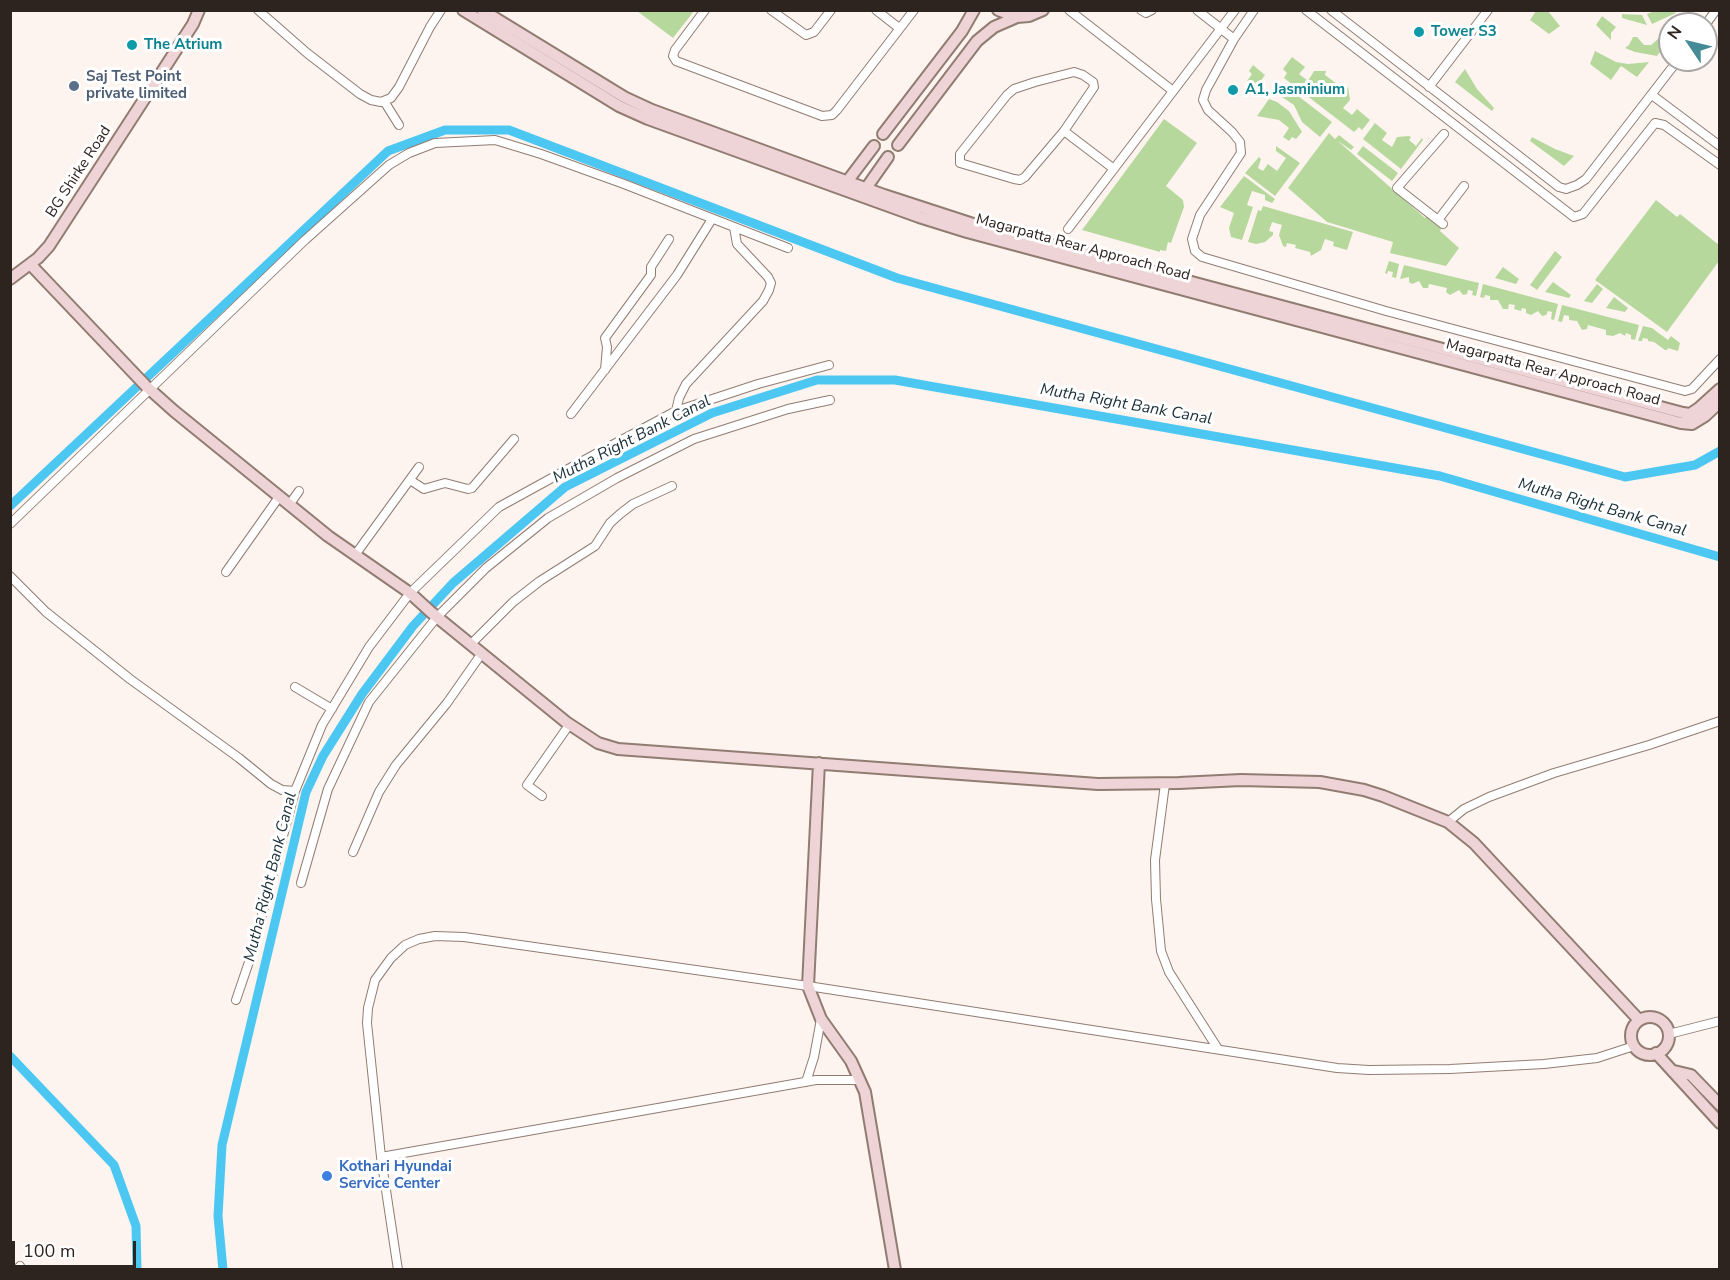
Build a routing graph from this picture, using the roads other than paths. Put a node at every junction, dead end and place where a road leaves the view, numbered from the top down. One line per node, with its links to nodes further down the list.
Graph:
1 (199, 10): 52 (street, BG Shirke Road)
2 (258, 10): 31 (street)
3 (441, 10): 31 (street)
4 (463, 10): 44 (street, Magarpatta Rear Approach Road)
5 (482, 10): 44 (street, Magarpatta Rear Approach Road)
6 (705, 10): 24 (street)
7 (771, 10): 8 (street)
8 (831, 10)
9 (876, 10): 24 (street)
10 (914, 10): 24 (street)
11 (974, 10): 36 (street)
12 (998, 10): 23 (street)
13 (1043, 10): 23 (street)
14 (1069, 10): 29 (street)
15 (1141, 10): 16 (street)
16 (1152, 10)
17 (1197, 10): 25 (street)
18 (1235, 10): 25 (street)
19 (1254, 10): 26 (street)
20 (1306, 10): 34 (street)
21 (1331, 10): 28 (street)
22 (1488, 10): 28 (street)
23 (1017, 17): 38 (street)
24 (899, 28)
25 (1221, 29): 26 (street); 29 (street)
26 (1234, 39): 54 (street)
27 (1669, 72): 30 (street)
28 (1429, 87): 32 (street)
29 (1173, 92): 43 (street)
30 (1652, 95): 32 (street); 40 (street)
31 (384, 101): 33 (street)
32 (1465, 114): 34 (street)
33 (399, 125)
34 (1455, 126): 42 (street)
35 (1064, 131): 35 (street); 43 (street)
36 (883, 134)
37 (1444, 134): 45 (street)
38 (898, 145)
39 (874, 146): 44 (street)
40 (1719, 146)
41 (888, 157): 46 (street)
42 (1719, 165)
43 (1114, 169): 49 (street)
44 (843, 186): 46 (street, Magarpatta Rear Approach Road)
45 (1464, 186)
46 (863, 193): 58 (street, Magarpatta Rear Approach Road); 60 (street, Magarpatta Rear Approach Road)
47 (712, 219): 48 (street); 56 (street); 57 (street)
48 (734, 227): 51 (street); 61 (street)
49 (1068, 229)
50 (669, 239): 56 (street)
51 (788, 248)
52 (30, 264): 53 (street, BG Shirke Road); 57 (street)
53 (10, 279)
54 (1719, 359)
55 (829, 365): 61 (street)
56 (604, 372): 62 (street)
57 (148, 388): 68 (street); 70 (street)
58 (1719, 388)
59 (830, 400): 75 (street)
60 (1719, 402)
61 (676, 411): 74 (street)
62 (571, 414)
63 (514, 440): 65 (street)
64 (419, 467): 65 (street)
65 (410, 480): 71 (street)
66 (672, 486): 76 (street)
67 (299, 491): 69 (street)
68 (279, 497): 69 (street); 72 (street)
69 (289, 505): 71 (street)
70 (10, 524)
71 (355, 555): 74 (street)
72 (226, 572)
73 (10, 576): 84 (street)
74 (413, 596): 75 (street); 79 (street)
75 (434, 615): 76 (street); 88 (street)
76 (471, 644): 77 (street)
77 (482, 653): 81 (street); 87 (street)
78 (295, 687): 79 (street)
79 (332, 710): 84 (street)
80 (1719, 721): 86 (street)
81 (570, 725): 82 (street); 85 (street)
82 (819, 764): 83 (street); 89 (street)
83 (1165, 784): 86 (street); 96 (street)
84 (295, 791): 90 (street)
85 (542, 796)
86 (1448, 822): 92 (street)
87 (353, 852)
88 (301, 883)
89 (808, 986): 91 (street); 96 (street); 103 (street)
90 (236, 1000)
91 (821, 1019): 99 (street); 100 (street)
92 (1639, 1020): 94 (street); 95 (street)
93 (1719, 1021): 94 (street)
94 (1669, 1034): 97 (street)
95 (1634, 1046): 96 (street); 97 (street)
96 (1218, 1049)
97 (1656, 1053): 98 (street)
98 (1674, 1071): 101 (street); 102 (street)
99 (860, 1080): 100 (street); 105 (street)
100 (806, 1082): 103 (street)
101 (1719, 1105)
102 (1719, 1123)
103 (381, 1157): 104 (street)
104 (398, 1269)
105 (895, 1269)

